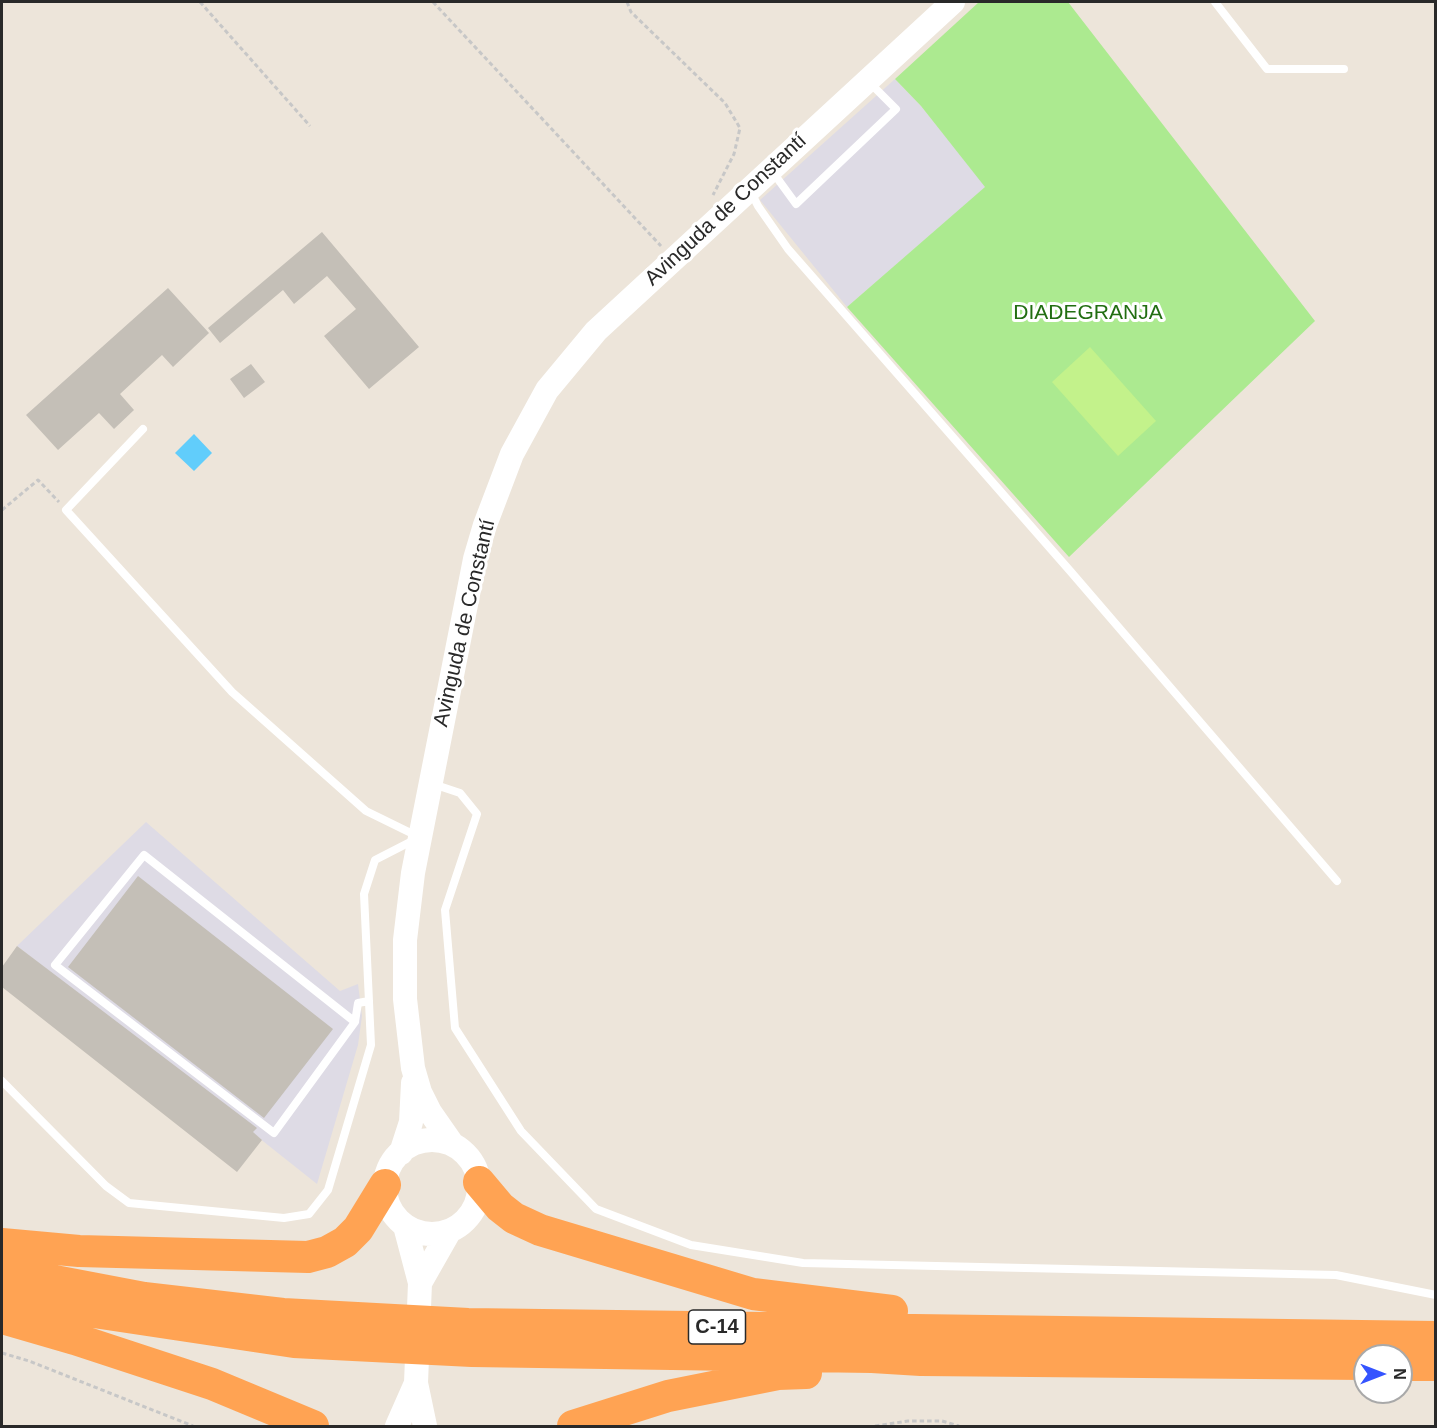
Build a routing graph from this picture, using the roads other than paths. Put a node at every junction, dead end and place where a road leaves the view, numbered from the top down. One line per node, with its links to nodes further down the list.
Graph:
1 (953, 2): 4 (main road, Avinguda de Constantí)
2 (1215, 2): 3 (lane)
3 (1344, 69)
4 (867, 81): 5 (main road, Avinguda de Constantí); 5 (lane)
5 (770, 169): 6 (main road, Avinguda de Constantí)
6 (749, 189): 8 (main road, Avinguda de Constantí); 10 (lane)
7 (143, 429): 9 (lane)
8 (430, 783): 9 (main road, Avinguda de Constantí); 24 (lane)
9 (420, 837): 11 (lane); 13 (main road, Avinguda de Constantí)
10 (1337, 882)
11 (369, 1001): 12 (lane); 14 (lane)
12 (355, 1022): 12 (lane)
13 (413, 1068): 15 (main road); 16 (main road)
14 (2, 1081)
15 (453, 1145): 16 (main road); 17 (main road)
16 (401, 1153): 18 (main road)
17 (479, 1182): 20 (main road); 27 (highway)
18 (385, 1185): 19 (main road); 21 (highway)
19 (405, 1226): 20 (main road); 23 (main road)
20 (449, 1232): 23 (main road)
21 (2, 1244)
22 (2, 1271): 27 (highway, C-14)
23 (420, 1283): 33 (main road)
24 (1436, 1294)
25 (2, 1298): 29 (highway, C-14)
26 (2, 1318): 34 (highway)
27 (1189, 1334): 28 (highway, C-14)
28 (1436, 1337)
29 (921, 1360): 30 (highway, C-14); 37 (highway)
30 (1353, 1364)
31 (1413, 1365): 32 (highway)
32 (1436, 1365)
33 (416, 1383): 35 (main road); 36 (main road)
34 (313, 1426)
35 (397, 1426)
36 (426, 1426)
37 (573, 1426)

